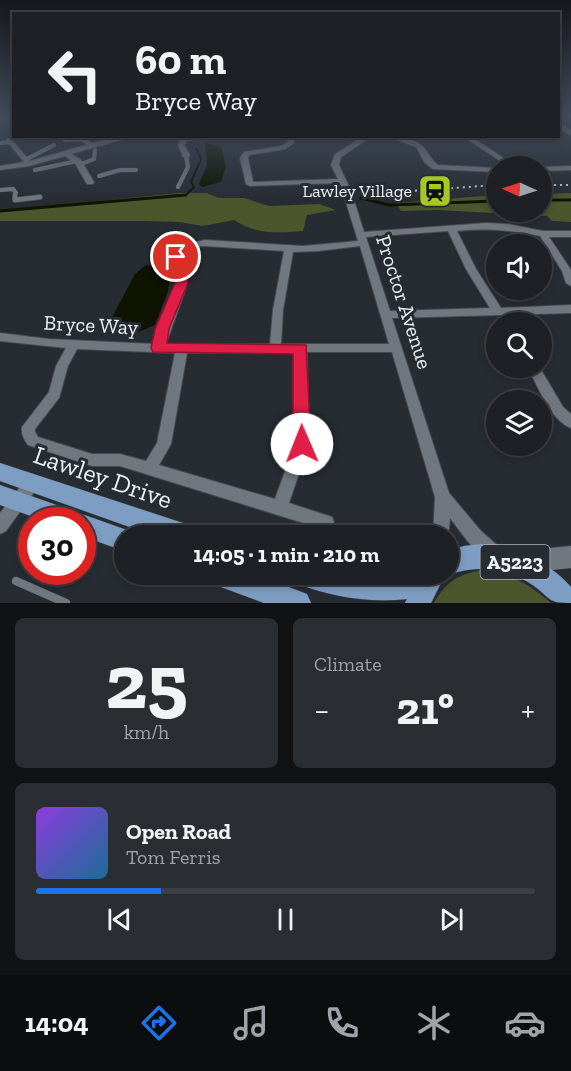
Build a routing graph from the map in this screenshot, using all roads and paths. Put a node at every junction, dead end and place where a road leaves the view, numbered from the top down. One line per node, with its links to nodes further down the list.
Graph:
1 (13, 145): 15 (street)
2 (54, 145): 15 (lane)
3 (91, 145): 10 (lane)
4 (100, 145): 10 (street)
5 (182, 145): 12 (street)
6 (288, 145): 24 (street)
7 (355, 145): 24 (street, Proctor Avenue)
8 (416, 145): 22 (street)
9 (479, 145): 14 (street)
10 (94, 147): 13 (street); 16 (lane)
11 (171, 151): 12 (street)
12 (185, 152): 25 (lane)
13 (67, 154): 15 (street); 16 (street)
14 (496, 156)
15 (27, 162): 17 (street)
16 (78, 163): 20 (lane); 23 (street)
17 (0, 168)
18 (571, 168): 19 (street)
19 (552, 169)
20 (35, 170)
21 (136, 170): 23 (lane)
22 (486, 170)
23 (99, 176)
24 (343, 181): 32 (street, Proctor Avenue)
25 (178, 188)
26 (0, 190): 27 (lane)
27 (40, 197)
28 (452, 230): 29 (street); 32 (street); 37 (street)
29 (543, 234)
30 (552, 234): 31 (street)
31 (571, 234)
32 (361, 239): 33 (street); 39 (street, Proctor Avenue)
33 (289, 248): 43 (street); 45 (street)
34 (552, 248): 35 (street)
35 (571, 283)
36 (571, 309): 38 (street)
37 (501, 312)
38 (542, 312)
39 (385, 315): 40 (street); 47 (street, Proctor Avenue)
40 (486, 316)
41 (0, 337): 42 (street, Bryce Way)
42 (74, 345): 43 (street, Bryce Way); 52 (street)
43 (159, 348): 44 (street, Bryce Way)
44 (182, 348): 45 (street, Bryce Way); 52 (street)
45 (276, 348): 46 (street, Bryce Way)
46 (300, 348): 47 (street, Bryce Way); 58 (street)
47 (396, 348): 55 (street, Proctor Avenue)
48 (540, 378): 50 (street)
49 (552, 407): 50 (lane)
50 (556, 407): 51 (street)
51 (571, 422)
52 (149, 470): 58 (street)
53 (0, 472): 54 (main road, Lawley Drive)
54 (32, 483): 56 (street); 60 (main road, Lawley Drive)
55 (443, 497): 61 (street, Proctor Avenue); 67 (street, Proctor Avenue)
56 (9, 499): 57 (main road); 62 (street)
57 (33, 507)
58 (280, 508): 59 (street)
59 (326, 522)
60 (156, 525)
61 (442, 525)
62 (0, 526)
63 (96, 530): 64 (main road)
64 (114, 536)
65 (571, 557): 67 (street)
66 (459, 560): 67 (main road, A5223)
67 (506, 560): 76 (main road, A5223)
68 (16, 581): 73 (lane)
69 (249, 585): 74 (main road)
70 (339, 585): 71 (main road)
71 (416, 585)
72 (427, 585): 75 (main road)
73 (66, 603)
74 (298, 603)
75 (417, 603)
76 (569, 603)

